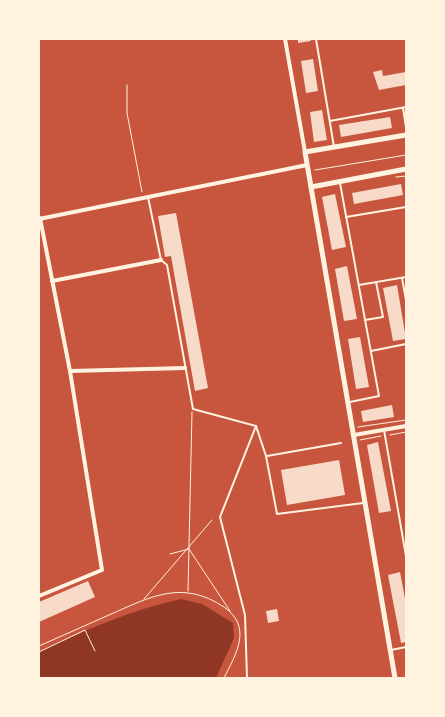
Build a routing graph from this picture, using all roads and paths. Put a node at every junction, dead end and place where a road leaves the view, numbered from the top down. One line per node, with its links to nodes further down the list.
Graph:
1 (285, 39): 9 (street)
2 (316, 39): 5 (lane)
3 (127, 85): 17 (path)
4 (404, 107): 5 (lane); 6 (lane)
5 (330, 121): 8 (lane)
6 (406, 127)
7 (406, 135): 8 (street)
8 (334, 147): 9 (street)
9 (305, 152): 11 (street)
10 (406, 155): 12 (path)
11 (307, 165): 15 (street); 16 (street)
12 (314, 170)
13 (406, 170): 14 (street)
14 (339, 181): 15 (street); 19 (lane)
15 (310, 187): 33 (street)
16 (148, 197): 17 (street); 21 (lane)
17 (143, 198): 20 (street)
18 (406, 206): 19 (lane)
19 (346, 217): 26 (lane)
20 (39, 218): 24 (street)
21 (161, 260): 24 (street); 31 (lane)
22 (406, 277): 23 (lane)
23 (402, 278): 25 (lane); 27 (lane)
24 (52, 281): 32 (street)
25 (376, 282): 26 (lane); 28 (lane)
26 (358, 285): 28 (lane)
27 (406, 300)
28 (365, 320): 30 (lane)
29 (406, 344): 30 (lane)
30 (371, 351): 33 (lane)
31 (185, 368): 32 (street); 34 (lane)
32 (70, 371): 49 (street)
33 (348, 402): 38 (street)
34 (192, 409): 36 (lane); 45 (path)
35 (406, 420): 38 (path)
36 (256, 426): 42 (lane); 58 (lane)
37 (406, 426): 39 (street)
38 (352, 428): 40 (street)
39 (384, 430): 40 (street); 47 (lane)
40 (354, 435): 43 (street)
41 (341, 443): 42 (lane)
42 (266, 456): 43 (lane)
43 (365, 503): 54 (street)
44 (212, 520): 45 (path)
45 (189, 549): 46 (path); 48 (path); 50 (path); 51 (path)
46 (170, 554)
47 (406, 556)
48 (188, 592): 50 (path); 51 (path)
49 (39, 596)
50 (144, 600): 52 (path)
51 (230, 612): 57 (path)
52 (39, 646)
53 (406, 647): 54 (lane)
54 (391, 650): 59 (street)
55 (95, 651): 56 (path)
56 (39, 652)
57 (224, 678)
58 (247, 678)
59 (396, 678)

